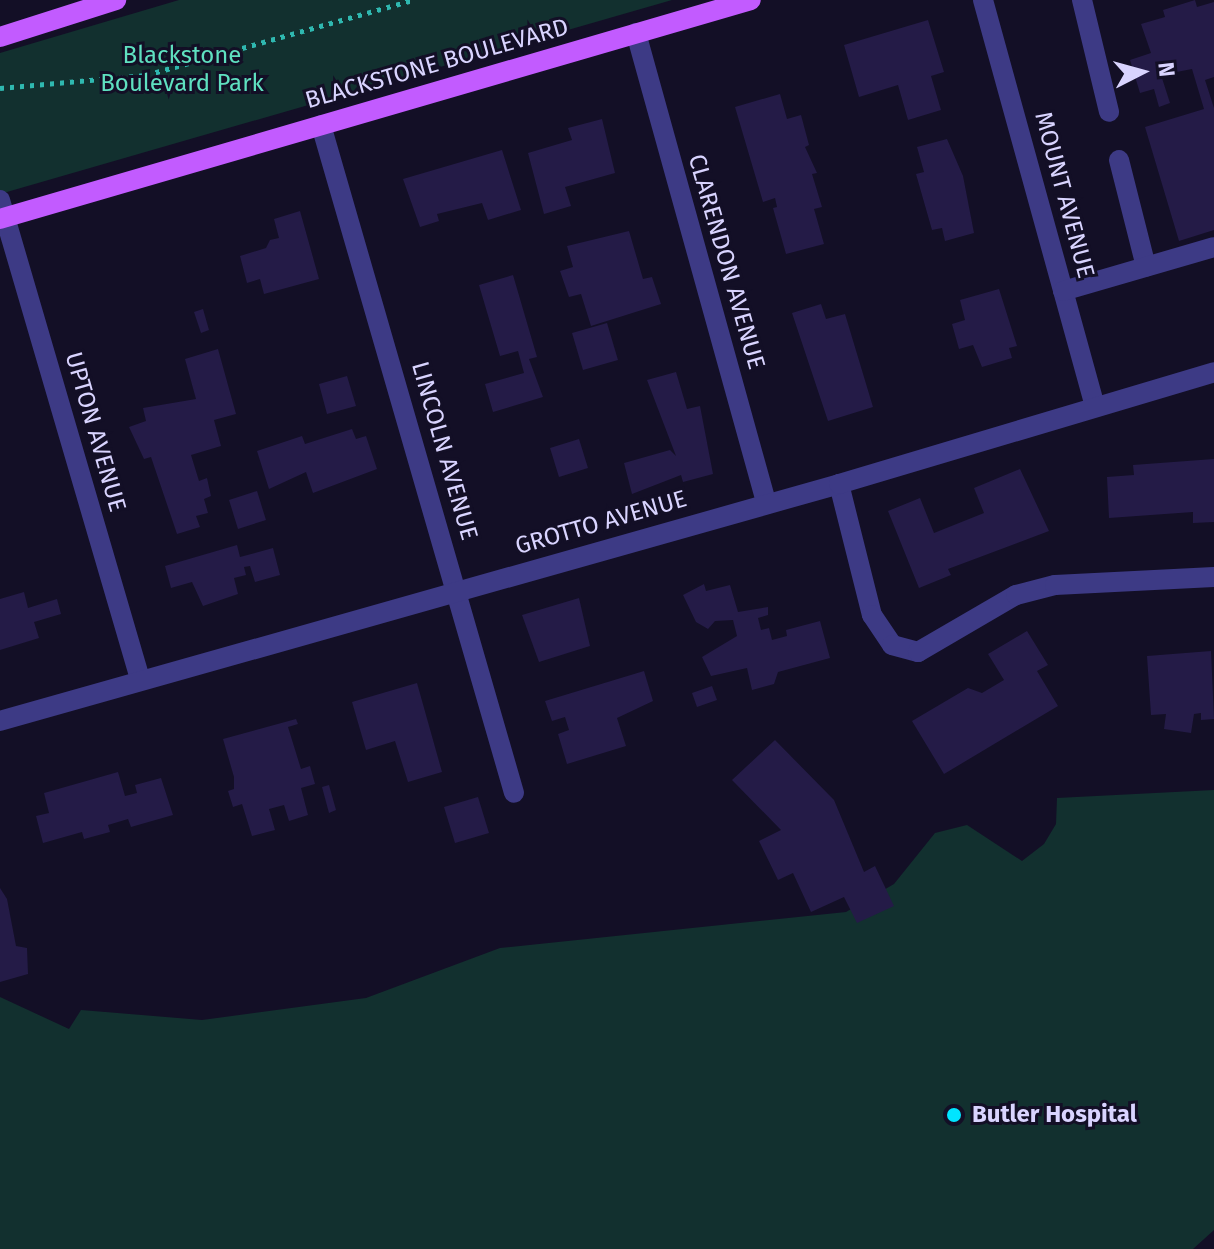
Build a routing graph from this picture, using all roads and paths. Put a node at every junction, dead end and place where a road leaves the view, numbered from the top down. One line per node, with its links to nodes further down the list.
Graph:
1 (116, 0): 7 (main road)
2 (413, 0): 8 (path)
3 (751, 0): 6 (main road, BLACKSTONE BOULEVARD)
4 (983, 0): 15 (street, MOUNT AVENUE)
5 (1082, 0): 9 (street)
6 (636, 33): 10 (main road, BLACKSTONE BOULEVARD); 19 (street, CLARENDON AVENUE)
7 (0, 37)
8 (0, 88)
9 (1109, 112)
10 (321, 125): 12 (main road, BLACKSTONE BOULEVARD); 21 (street, LINCOLN AVENUE)
11 (1119, 160): 14 (street)
12 (2, 212): 22 (street, UPTON AVENUE)
13 (1214, 247): 14 (street)
14 (1146, 267): 15 (street)
15 (1063, 291): 17 (street, MOUNT AVENUE)
16 (1214, 372): 17 (street, GROTTO AVENUE)
17 (1094, 404): 18 (street, GROTTO AVENUE)
18 (839, 484): 19 (street, GROTTO AVENUE); 20 (street)
19 (767, 504): 21 (street, GROTTO AVENUE)
20 (1214, 577)
21 (457, 590): 22 (street, GROTTO AVENUE); 24 (street, LINCOLN AVENUE)
22 (140, 679): 23 (street, GROTTO AVENUE)
23 (0, 721)
24 (514, 793)

